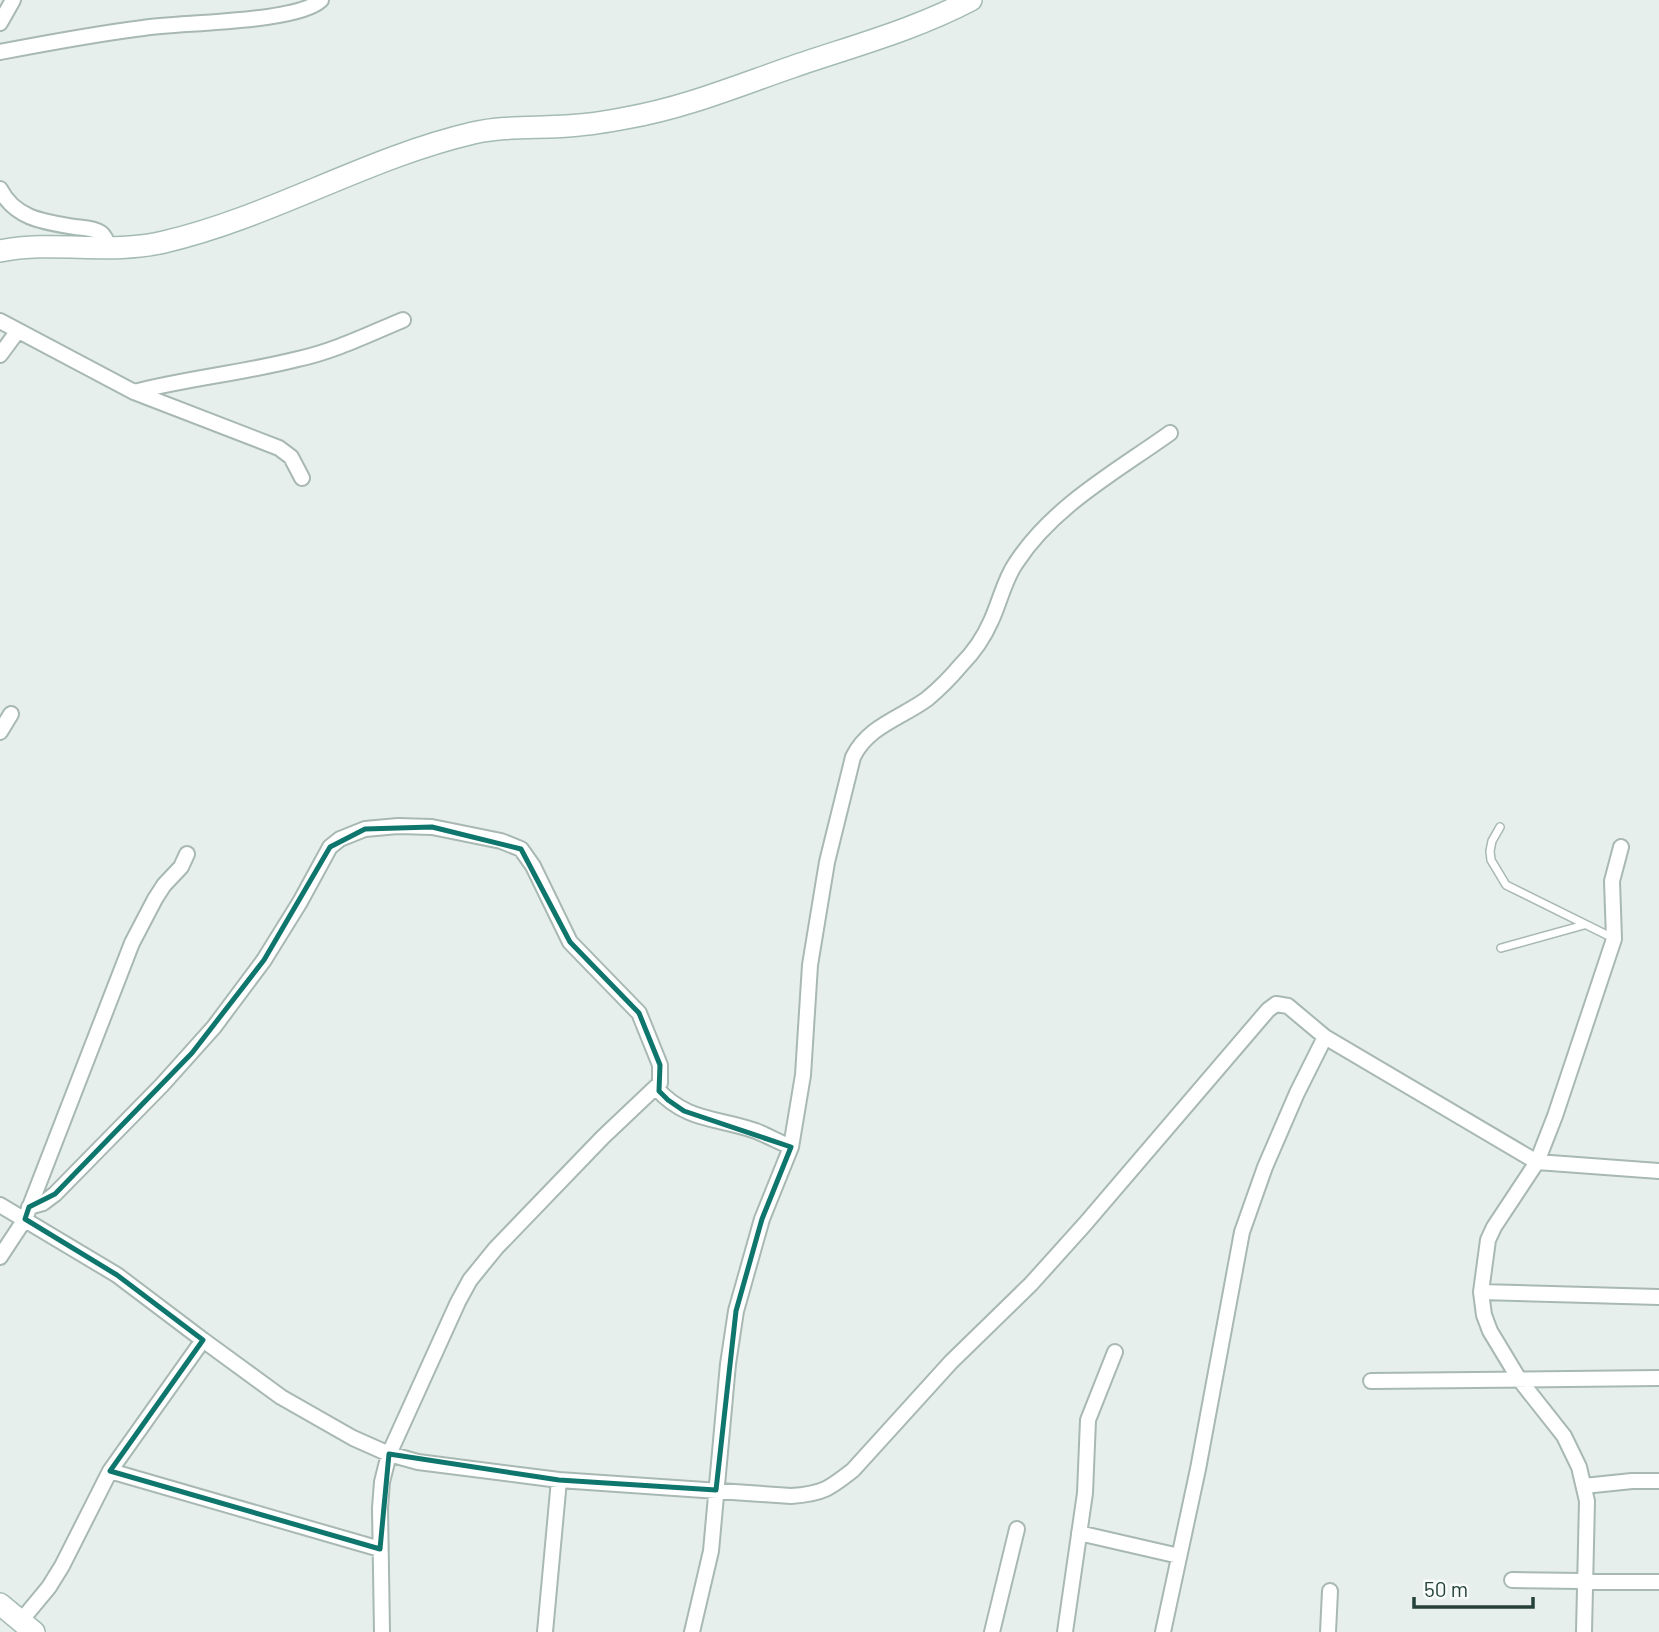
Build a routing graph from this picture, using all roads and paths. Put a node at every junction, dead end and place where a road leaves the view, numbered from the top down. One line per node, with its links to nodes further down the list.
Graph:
1 (13, 0): 4 (street)
2 (321, 0): 5 (street)
3 (971, 0): 7 (street)
4 (0, 23)
5 (0, 52)
6 (0, 189): 7 (street)
7 (109, 248): 8 (street)
8 (0, 251)
9 (403, 320): 13 (street)
10 (0, 322): 11 (street)
11 (18, 332): 12 (street); 13 (street)
12 (0, 355)
13 (134, 392): 15 (street)
14 (1170, 433): 26 (street)
15 (302, 478)
16 (11, 714): 17 (street)
17 (0, 732)
18 (1500, 827): 21 (lane)
19 (1621, 847): 22 (street)
20 (187, 854): 30 (street)
21 (1585, 925): 22 (lane); 23 (lane)
22 (1614, 939): 27 (street)
23 (1502, 948)
24 (1325, 1037): 27 (street); 44 (street); 48 (street)
25 (656, 1088): 26 (street); 30 (street); 39 (street)
26 (791, 1147): 44 (street)
27 (1537, 1163): 28 (street); 32 (street)
28 (1659, 1171)
29 (0, 1205): 30 (street)
30 (27, 1213): 31 (street); 34 (street)
31 (0, 1256)
32 (1481, 1292): 33 (street); 37 (street)
33 (1659, 1297)
34 (203, 1340): 39 (street); 40 (street)
35 (1115, 1352): 46 (street)
36 (1659, 1378): 37 (street)
37 (1519, 1379): 38 (street); 43 (street)
38 (1371, 1381)
39 (389, 1454): 41 (street); 47 (street)
40 (110, 1471): 47 (street); 54 (street)
41 (559, 1480): 44 (street); 56 (street)
42 (1659, 1481): 43 (street)
43 (1584, 1486): 49 (street)
44 (716, 1490): 57 (street)
45 (1017, 1529): 58 (street)
46 (1079, 1533): 48 (street); 59 (street)
47 (380, 1549): 55 (street)
48 (1179, 1556): 60 (street)
49 (1585, 1579): 50 (street); 51 (street); 62 (street)
50 (1512, 1580)
51 (1659, 1582)
52 (1330, 1591): 61 (street)
53 (0, 1604): 54 (street)
54 (27, 1627)
55 (382, 1632)
56 (545, 1632)
57 (692, 1632)
58 (992, 1632)
59 (1065, 1632)
60 (1163, 1632)
61 (1328, 1632)
62 (1584, 1632)

